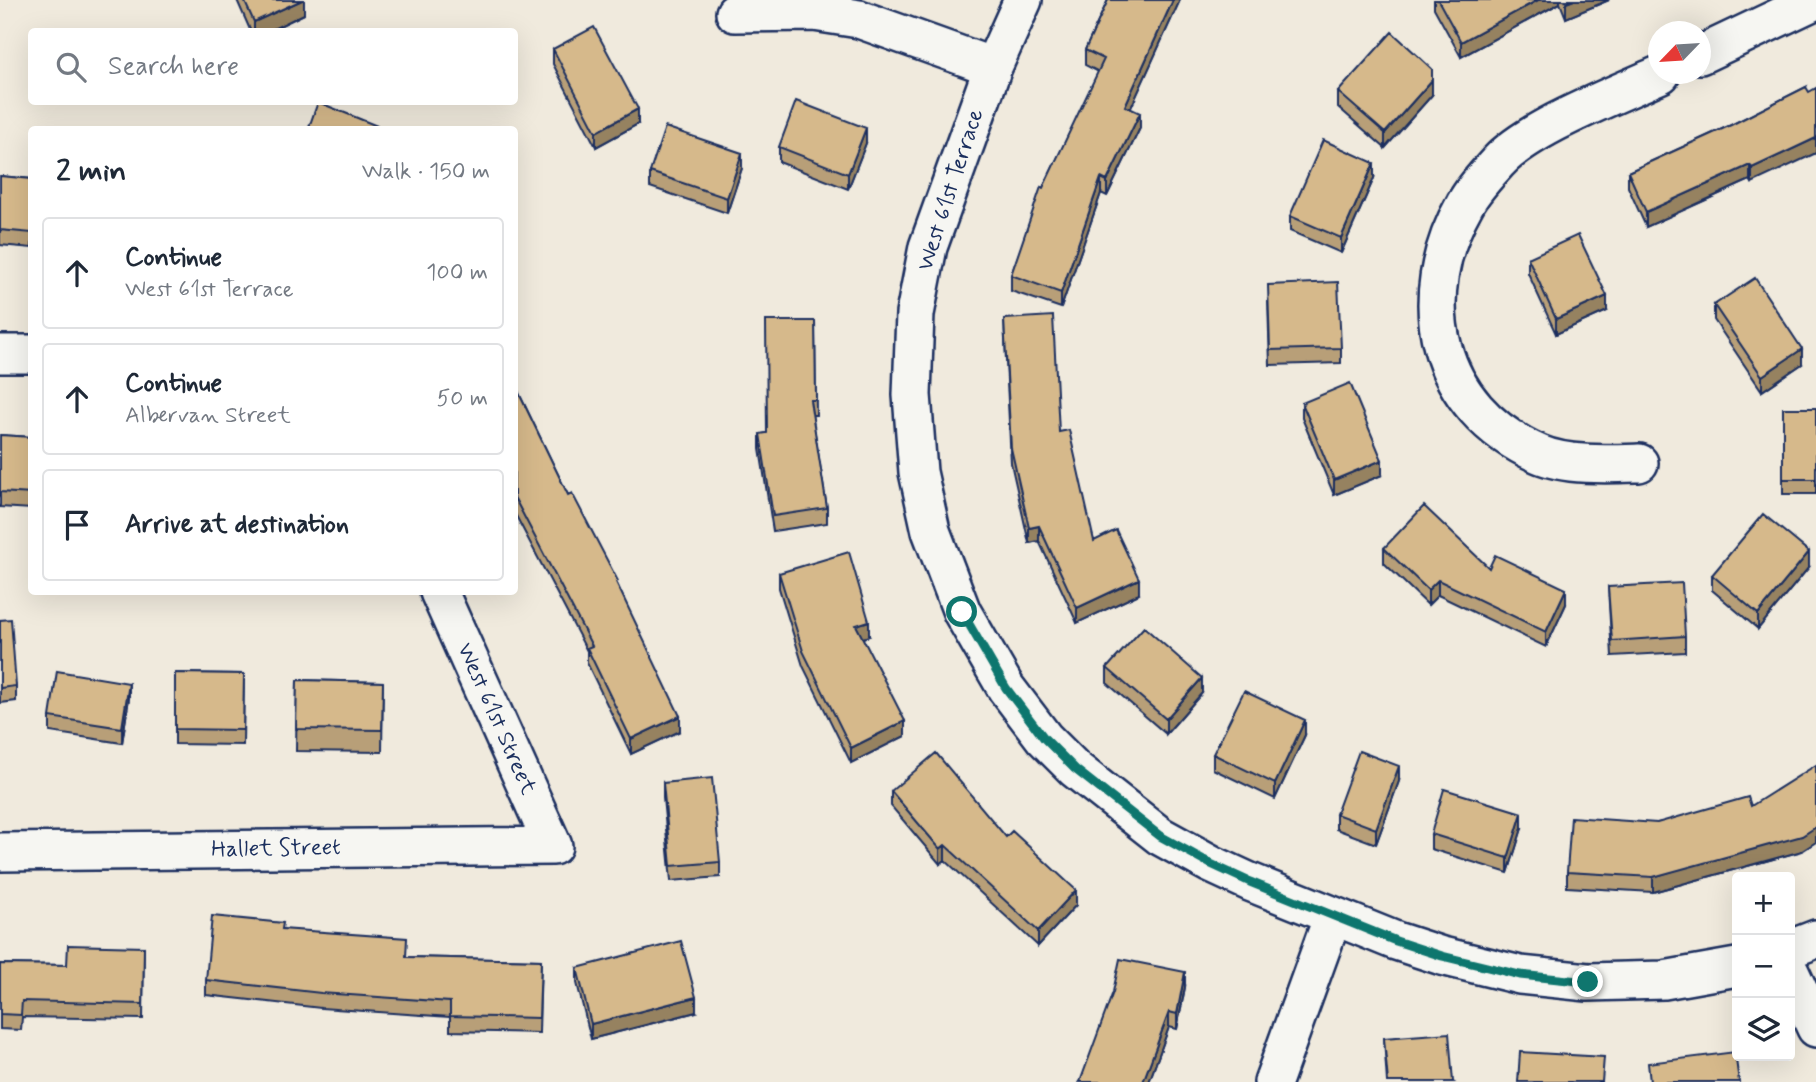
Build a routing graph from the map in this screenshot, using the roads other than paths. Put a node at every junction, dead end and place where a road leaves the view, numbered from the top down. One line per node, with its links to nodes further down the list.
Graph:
1 (1023, 0): 5 (street, West 61st Terrace)
2 (1816, 0): 4 (street)
3 (735, 13): 5 (street)
4 (1711, 50)
5 (993, 67): 13 (street, West 61st Terrace)
6 (1648, 80): 9 (street)
7 (0, 354): 8 (street)
8 (28, 354)
9 (1639, 463)
10 (440, 595): 11 (street, West 61st Street)
11 (553, 846): 12 (street, Hallet Street)
12 (0, 852)
13 (1334, 916): 16 (street, West 61st Terrace); 19 (street)
14 (1816, 939): 15 (street)
15 (1795, 947)
16 (1732, 968)
17 (1795, 983): 18 (street)
18 (1816, 1028)
19 (1273, 1082)

